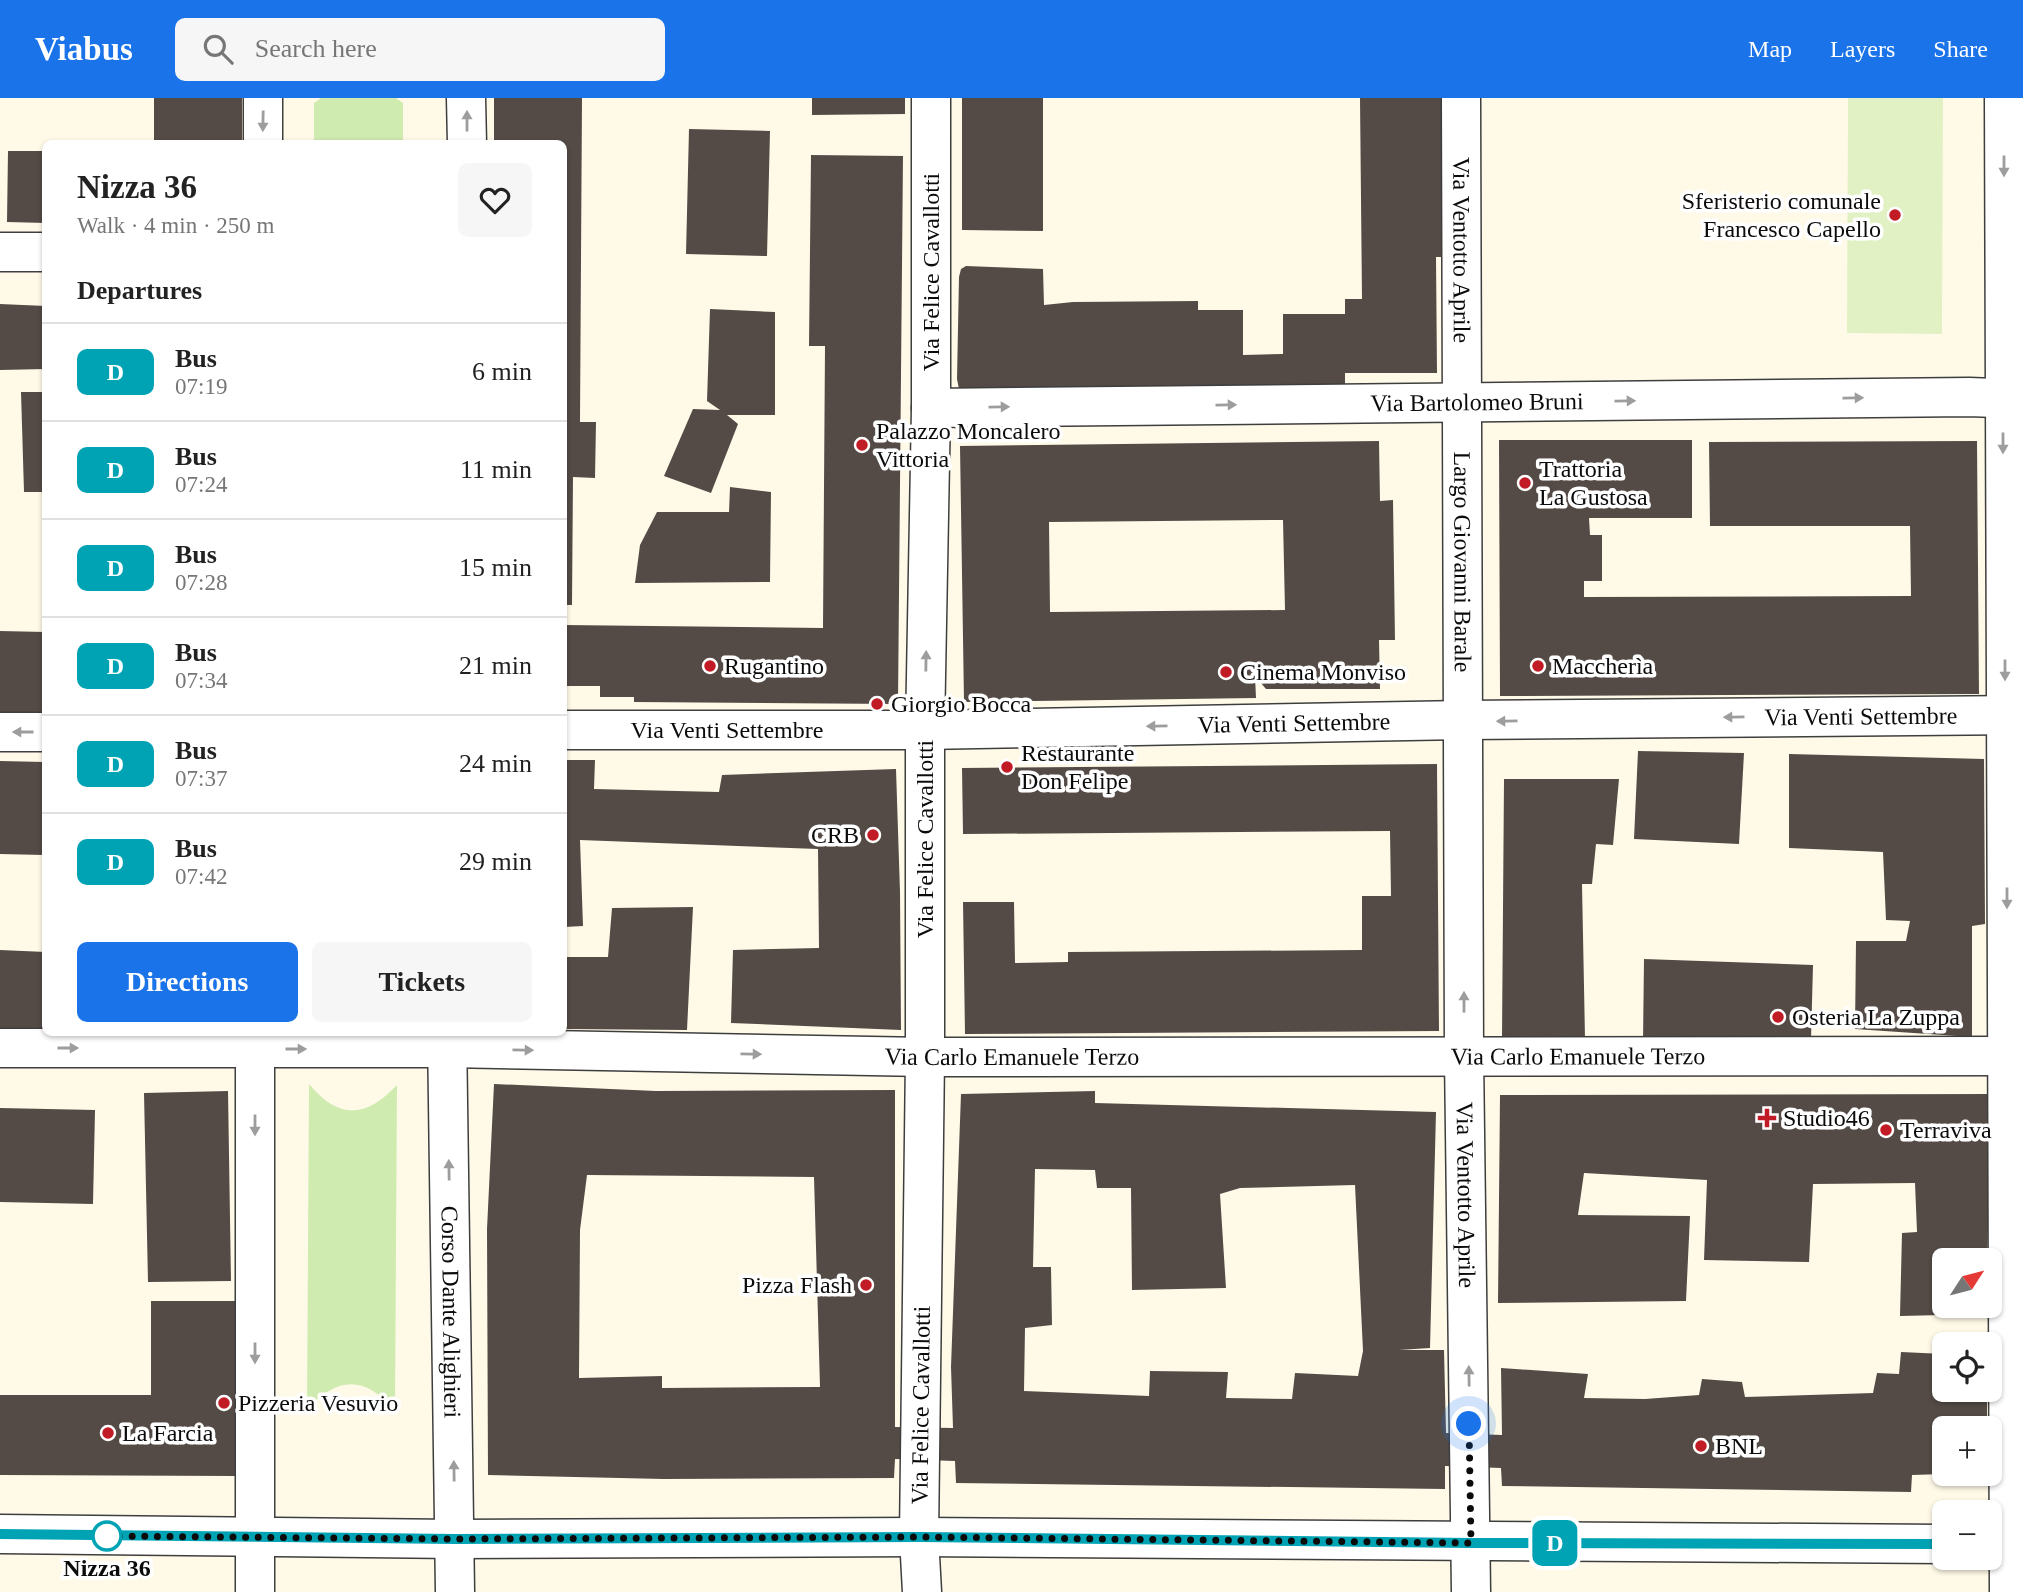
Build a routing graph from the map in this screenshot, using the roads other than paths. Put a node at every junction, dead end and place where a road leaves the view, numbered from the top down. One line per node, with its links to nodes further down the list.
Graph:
1 (263, 98): 6 (street, one-way to 6)
2 (466, 98): 7 (street, one-way to 2)
3 (931, 98): 12 (street, Via Felice Cavallotti)
4 (1461, 98): 11 (street, Via Ventotto Aprile)
5 (2004, 98): 10 (street, one-way to 10)
6 (263, 140)
7 (467, 140)
8 (0, 252): 9 (street)
9 (42, 252)
10 (2014, 398): 11 (street, Via Bartolomeo Bruni, one-way to 10); 13 (street, one-way to 13)
11 (1461, 402): 12 (street, Via Bartolomeo Bruni, one-way to 11); 14 (street, Largo Giovanni Barale)
12 (931, 408): 16 (street, Via Felice Cavallotti, one-way to 12)
13 (2014, 714): 14 (street, Via Venti Settembre, one-way to 14); 23 (street, one-way to 23)
14 (1463, 720): 16 (street, Via Venti Settembre, one-way to 16); 22 (street, Via Ventotto Aprile, one-way to 14)
15 (567, 730): 16 (street, Via Venti Settembre)
16 (925, 730): 24 (street, Via Felice Cavallotti)
17 (0, 732): 18 (street, one-way to 17)
18 (42, 732)
19 (447, 1040): 20 (street, Via Carlo Emanuele Terzo, one-way to 19); 24 (street, Via Carlo Emanuele Terzo, one-way to 24); 28 (street, Corso Dante Alighieri, one-way to 19)
20 (255, 1041): 21 (street, Via Carlo Emanuele Terzo, one-way to 20); 27 (street, one-way to 27)
21 (0, 1048)
22 (1464, 1056): 23 (street, Via Carlo Emanuele Terzo); 24 (street, Via Carlo Emanuele Terzo); 29 (street, Via Ventotto Aprile, one-way to 22)
23 (2015, 1056): 30 (street)
24 (925, 1057): 26 (street, Via Felice Cavallotti)
25 (0, 1534): 27 (street)
26 (919, 1537): 28 (street); 29 (street); 34 (street, Via Felice Cavallotti)
27 (256, 1538): 28 (street); 32 (street)
28 (455, 1539): 33 (street, Corso Dante Alighieri)
29 (1471, 1543): 31 (street); 35 (street, Via Ventotto Aprile)
30 (2007, 1543): 36 (street)
31 (1932, 1544)
32 (255, 1592)
33 (455, 1592)
34 (922, 1592)
35 (1471, 1592)
36 (2009, 1592)

